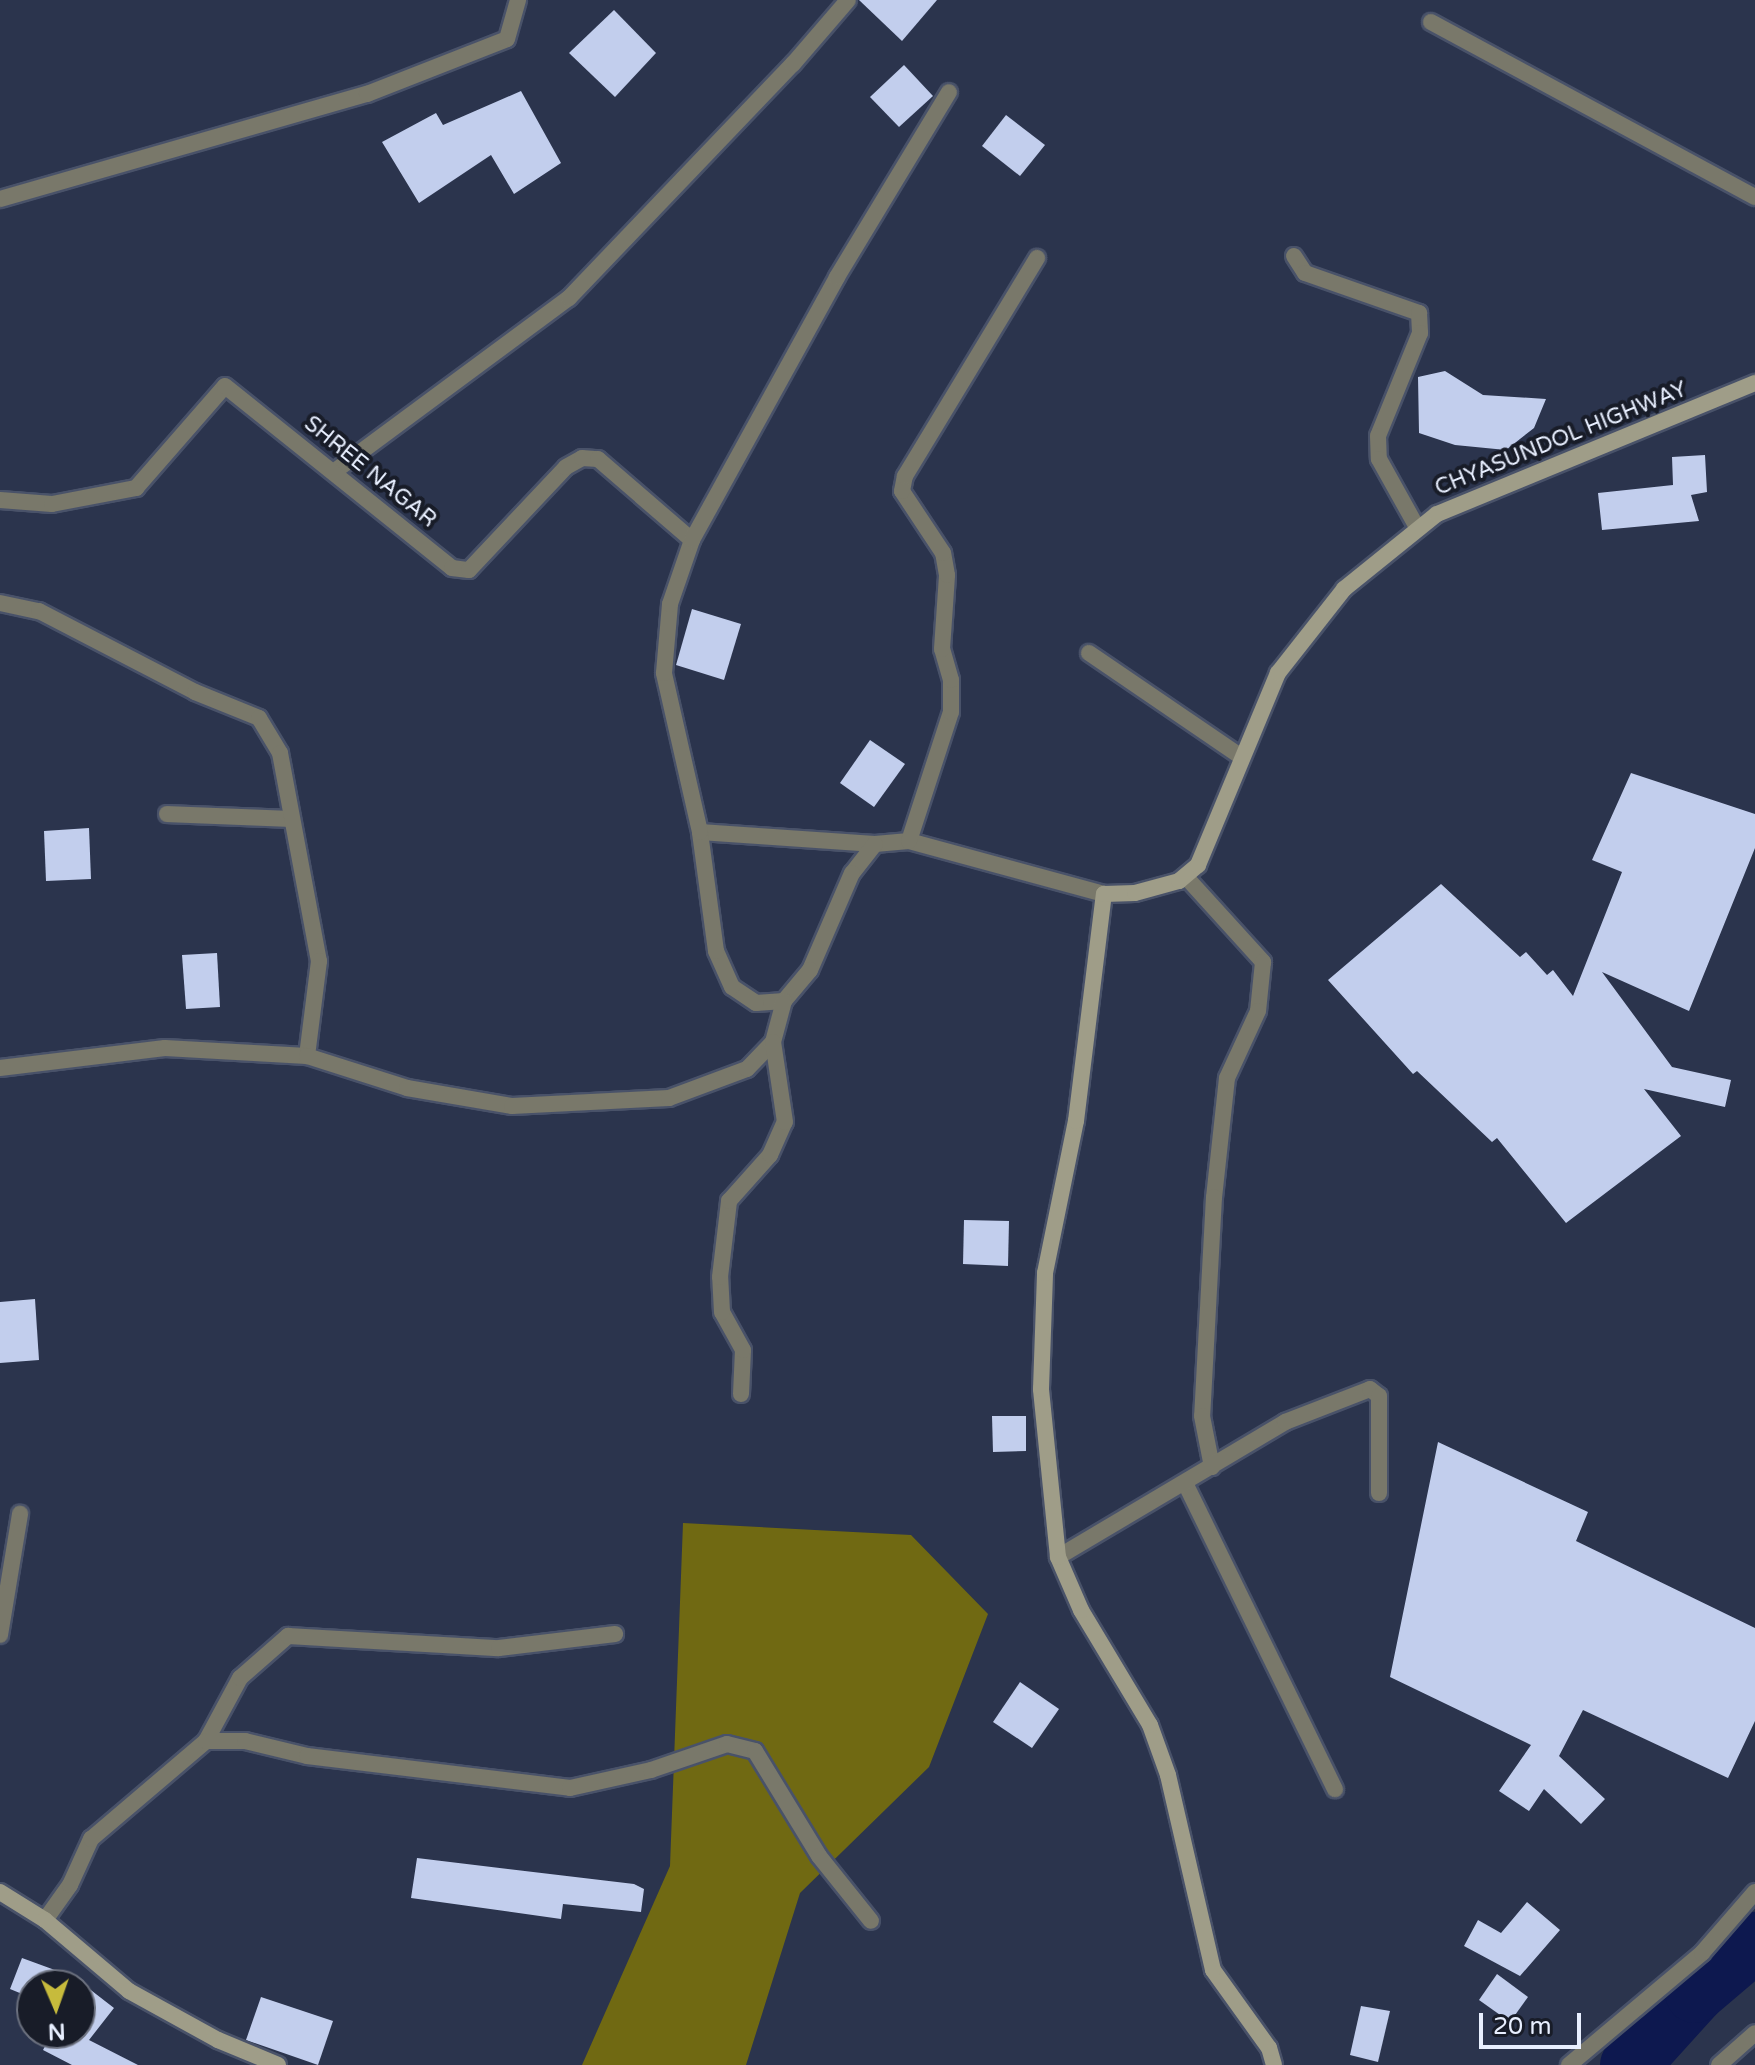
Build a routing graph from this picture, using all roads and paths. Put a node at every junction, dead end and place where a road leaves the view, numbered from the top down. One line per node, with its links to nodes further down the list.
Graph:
1 (518, 0): 6 (street)
2 (848, 0): 10 (street)
3 (1431, 22): 5 (street)
4 (949, 92): 13 (street)
5 (1755, 197)
6 (0, 199)
7 (1294, 256): 12 (street)
8 (1037, 258): 20 (street)
9 (1755, 383): 12 (street, CHYASUNDOL HIGHWAY)
10 (335, 471): 11 (street, SHREE NAGAR); 13 (street, SHREE NAGAR)
11 (0, 500)
12 (1418, 529): 16 (street, CHYASUNDOL HIGHWAY)
13 (692, 540): 19 (street)
14 (0, 603): 18 (street)
15 (1089, 653): 16 (street)
16 (1240, 756): 22 (street, CHYASUNDOL HIGHWAY)
17 (167, 814): 18 (street)
18 (290, 819): 26 (street)
19 (700, 832): 21 (street); 24 (street)
20 (909, 841): 21 (street); 23 (street)
21 (875, 844): 24 (street)
22 (1186, 877): 23 (street); 29 (street)
23 (1104, 894): 33 (street)
24 (784, 1001): 25 (street)
25 (773, 1042): 26 (street); 28 (street)
26 (307, 1056): 27 (street)
27 (0, 1068)
28 (741, 1394)
29 (1212, 1467): 30 (street); 31 (street)
30 (1185, 1483): 33 (street); 37 (street)
31 (1379, 1493)
32 (20, 1514): 35 (street)
33 (1058, 1557): 44 (street)
34 (615, 1634): 36 (street)
35 (0, 1635)
36 (206, 1741): 40 (street); 41 (street)
37 (1335, 1789)
38 (0, 1892): 40 (street)
39 (1755, 1892): 45 (street)
40 (45, 1920): 43 (street)
41 (871, 1921)
42 (1755, 2033): 46 (street)
43 (278, 2065)
44 (1274, 2065)
45 (1569, 2065)
46 (1719, 2065)

